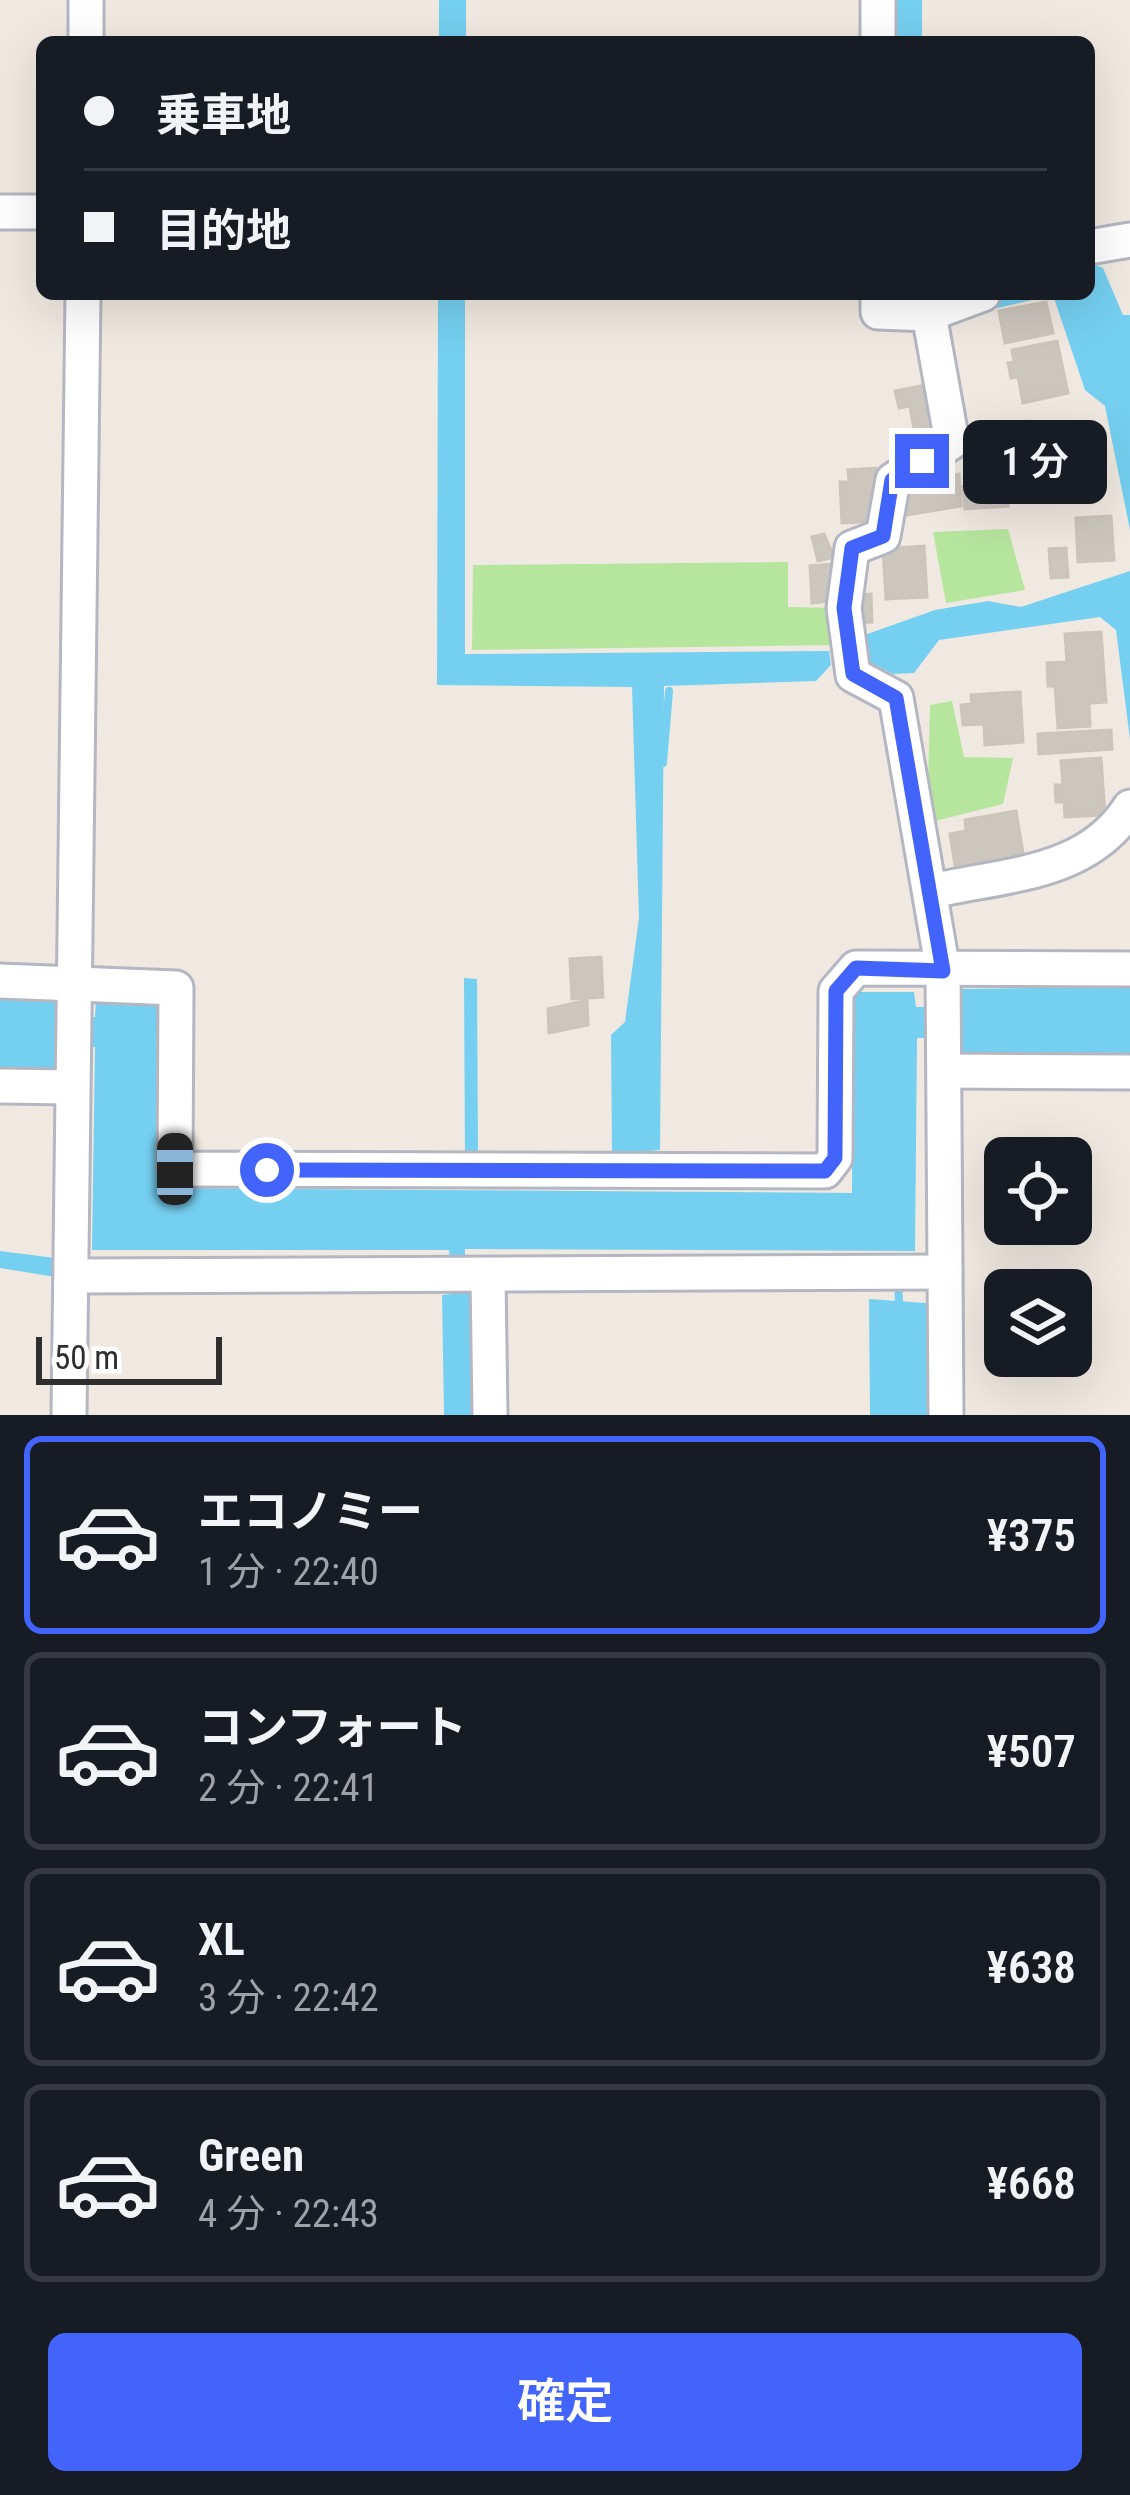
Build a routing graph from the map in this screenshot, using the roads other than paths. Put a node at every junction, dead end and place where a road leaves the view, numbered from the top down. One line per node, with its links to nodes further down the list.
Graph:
1 (86, 0): 3 (street)
2 (878, 0): 4 (street)
3 (86, 36)
4 (878, 36)
5 (0, 212): 6 (street)
6 (36, 212)
7 (1130, 240): 8 (street)
8 (1095, 246)
9 (83, 300): 18 (street)
10 (878, 300): 12 (street)
11 (966, 300): 12 (street)
12 (929, 314): 14 (street)
13 (1130, 807): 14 (street)
14 (933, 891): 17 (street)
15 (1130, 969): 17 (street)
16 (0, 981): 18 (street)
17 (943, 984): 18 (street); 19 (street)
18 (73, 996): 21 (street)
19 (946, 1058): 20 (street); 23 (street)
20 (1130, 1072)
21 (73, 1073): 22 (street); 24 (street)
22 (0, 1085)
23 (945, 1272): 25 (street); 28 (street)
24 (74, 1276): 25 (street); 26 (street)
25 (468, 1277): 27 (street)
26 (69, 1415)
27 (490, 1415)
28 (946, 1415)

